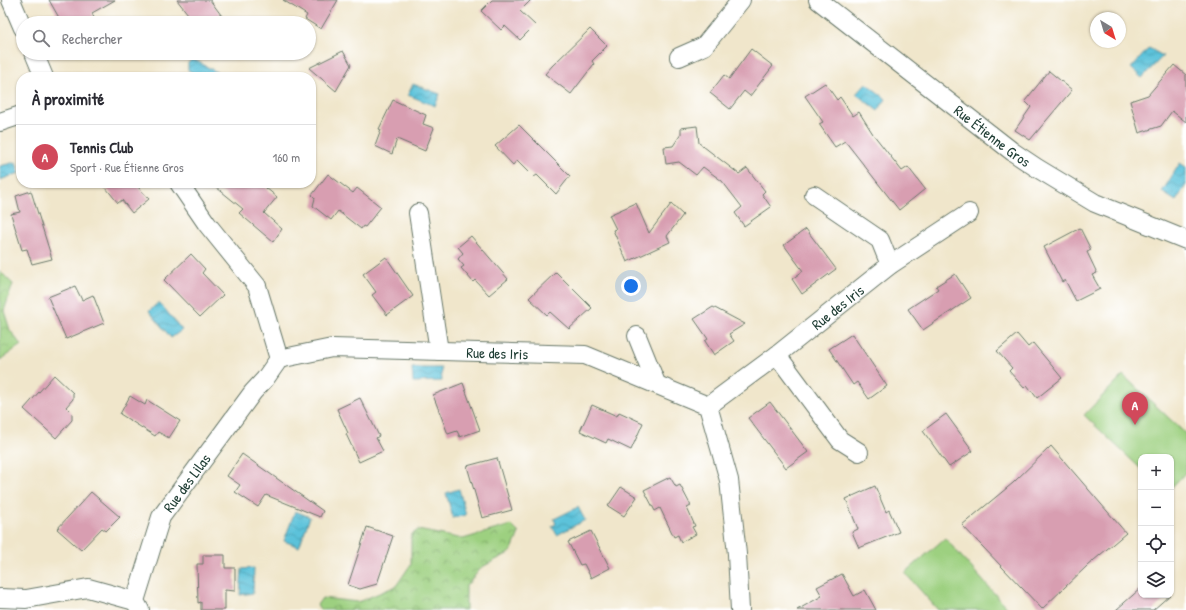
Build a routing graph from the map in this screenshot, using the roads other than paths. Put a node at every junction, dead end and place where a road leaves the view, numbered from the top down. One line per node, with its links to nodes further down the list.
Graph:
1 (11, 0): 4 (street)
2 (741, 0): 5 (street)
3 (818, 0): 14 (street, Rue Étienne Gros)
4 (18, 16)
5 (679, 57)
6 (37, 60): 7 (street)
7 (42, 72)
8 (16, 117): 9 (street)
9 (0, 122)
10 (182, 188): 19 (street)
11 (814, 195): 15 (street)
12 (418, 213): 17 (street)
13 (969, 213): 15 (street, Rue des Iris)
14 (1186, 240)
15 (890, 264): 18 (street, Rue des Iris)
16 (637, 336): 20 (street)
17 (439, 351): 19 (street, Rue des Iris); 20 (street, Rue des Iris)
18 (776, 355): 21 (street, Rue des Iris); 22 (street)
19 (279, 359): 24 (street, Rue des Lilas)
20 (656, 383): 21 (street, Rue des Iris)
21 (708, 406): 25 (street)
22 (859, 452)
23 (0, 598): 24 (street, Rue des Lilas)
24 (138, 605)
25 (740, 610)

